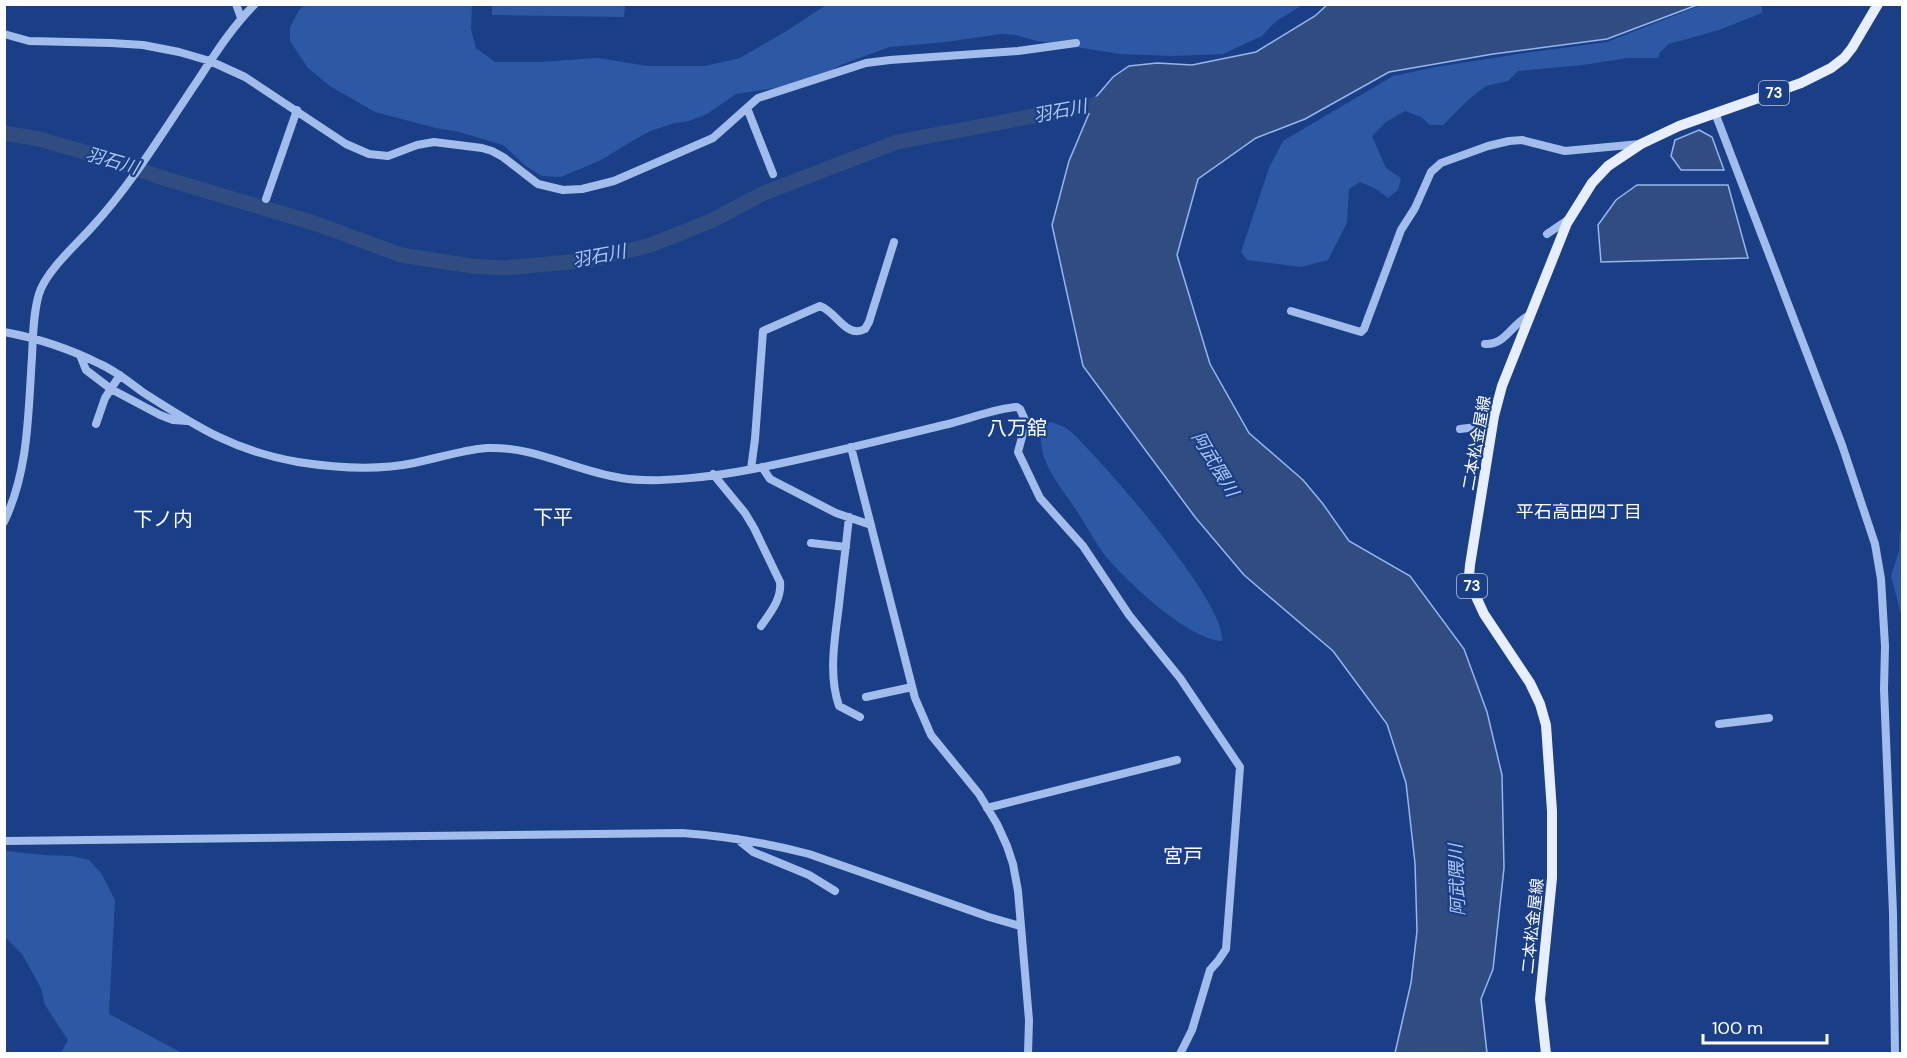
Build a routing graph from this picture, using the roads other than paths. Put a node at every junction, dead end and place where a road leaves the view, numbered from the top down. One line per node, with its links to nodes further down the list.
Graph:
1 (236, 4): 4 (street)
2 (255, 4): 4 (street)
3 (1878, 4): 10 (main road, 二本松金屋線 / 73)
4 (241, 18): 7 (street)
5 (4, 34): 7 (street)
6 (1076, 43): 8 (street)
7 (210, 61): 9 (street); 20 (street)
8 (747, 108): 9 (street); 12 (street)
9 (297, 110): 13 (street)
10 (1715, 113): 11 (main road, 二本松金屋線 / 73); 53 (street)
11 (1641, 144): 14 (main road, 二本松金屋線 / 73); 17 (street)
12 (774, 174)
13 (266, 199)
14 (1569, 219): 15 (street); 18 (main road, 二本松金屋線 / 73)
15 (1547, 234)
16 (894, 242): 31 (street)
17 (1291, 311)
18 (1530, 315): 21 (street); 27 (main road, 二本松金屋線 / 73)
19 (4, 332): 20 (street)
20 (33, 339): 22 (street); 34 (street)
21 (1485, 344)
22 (80, 355): 23 (street); 24 (street)
23 (120, 375): 24 (street); 25 (street)
24 (111, 389): 25 (street); 26 (street)
25 (187, 421): 32 (street)
26 (96, 424)
27 (1493, 425): 28 (street); 52 (main road, 二本松金屋線 / 73)
28 (1460, 429)
29 (851, 447): 30 (street); 35 (street); 51 (street)
30 (762, 467): 31 (street); 33 (street)
31 (751, 469): 32 (street)
32 (713, 474): 38 (street)
33 (849, 517): 35 (street); 37 (street)
34 (4, 522)
35 (871, 525): 39 (street)
36 (811, 543): 37 (street)
37 (846, 547): 41 (street)
38 (761, 626)
39 (912, 687): 40 (street); 45 (street)
40 (866, 697)
41 (860, 717)
42 (1769, 718): 43 (street)
43 (1719, 724)
44 (1177, 760): 45 (street)
45 (987, 808): 49 (street)
46 (737, 838): 47 (street); 48 (street); 49 (street)
47 (4, 841)
48 (835, 891)
49 (1020, 926): 50 (street)
50 (1028, 1053)
51 (1180, 1053)
52 (1546, 1053)
53 (1895, 1053)

